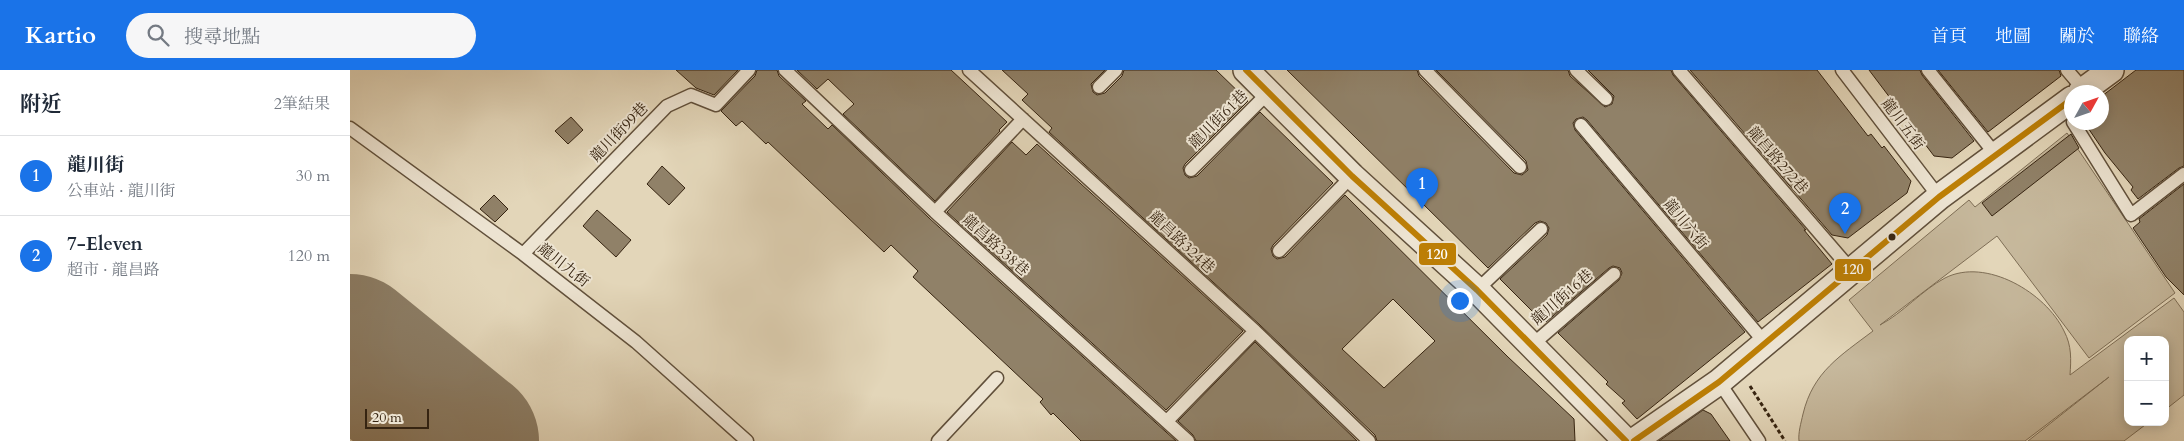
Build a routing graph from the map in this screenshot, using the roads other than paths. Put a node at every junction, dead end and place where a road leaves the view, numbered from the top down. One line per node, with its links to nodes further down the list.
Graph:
1 (749, 70): 32 (lane, 龍川街99巷)
2 (785, 70): 29 (lane, 龍昌路338巷)
3 (969, 70): 19 (lane, 龍昌路324巷)
4 (1116, 70): 15 (lane)
5 (1246, 70): 16 (street)
6 (1425, 70): 24 (lane)
7 (1576, 70): 17 (lane)
8 (1679, 70): 33 (lane, 龍昌路272巷)
9 (1842, 70): 28 (lane, 龍川五街)
10 (1928, 70): 23 (lane)
11 (2067, 70): 13 (lane)
12 (2112, 70): 14 (street)
13 (2070, 85)
14 (2096, 85)
15 (1099, 87)
16 (1268, 92): 25 (lane, 龍川街61巷); 27 (street)
17 (1606, 100)
18 (2064, 112): 23 (street)
19 (1024, 119): 29 (lane); 36 (lane, 龍昌路324巷)
20 (1581, 125): 38 (lane, 龍川六街)
21 (350, 128): 32 (lane, 龍川九街)
22 (2087, 130): 26 (lane)
23 (1996, 156): 28 (street)
24 (1520, 168)
25 (1191, 170)
26 (2184, 174)
27 (1352, 176): 31 (lane); 35 (street)
28 (1939, 197): 33 (street)
29 (935, 212): 41 (lane, 龍昌路338巷)
30 (1541, 229): 35 (lane)
31 (1279, 251)
32 (523, 254): 42 (lane, 龍川九街)
33 (1853, 272): 38 (street)
34 (1614, 274): 37 (lane, 龍川街16巷)
35 (1477, 290): 37 (street)
36 (1255, 331): 41 (lane); 45 (lane, 龍昌路324巷)
37 (1532, 344): 46 (street)
38 (1766, 344): 39 (street)
39 (1728, 374): 47 (street); 48 (lane)
40 (996, 378): 43 (lane)
41 (1167, 421): 44 (lane, 龍昌路338巷)
42 (747, 441)
43 (938, 441)
44 (1188, 441)
45 (1368, 441)
46 (1626, 441)
47 (1634, 441)
48 (1759, 441)

